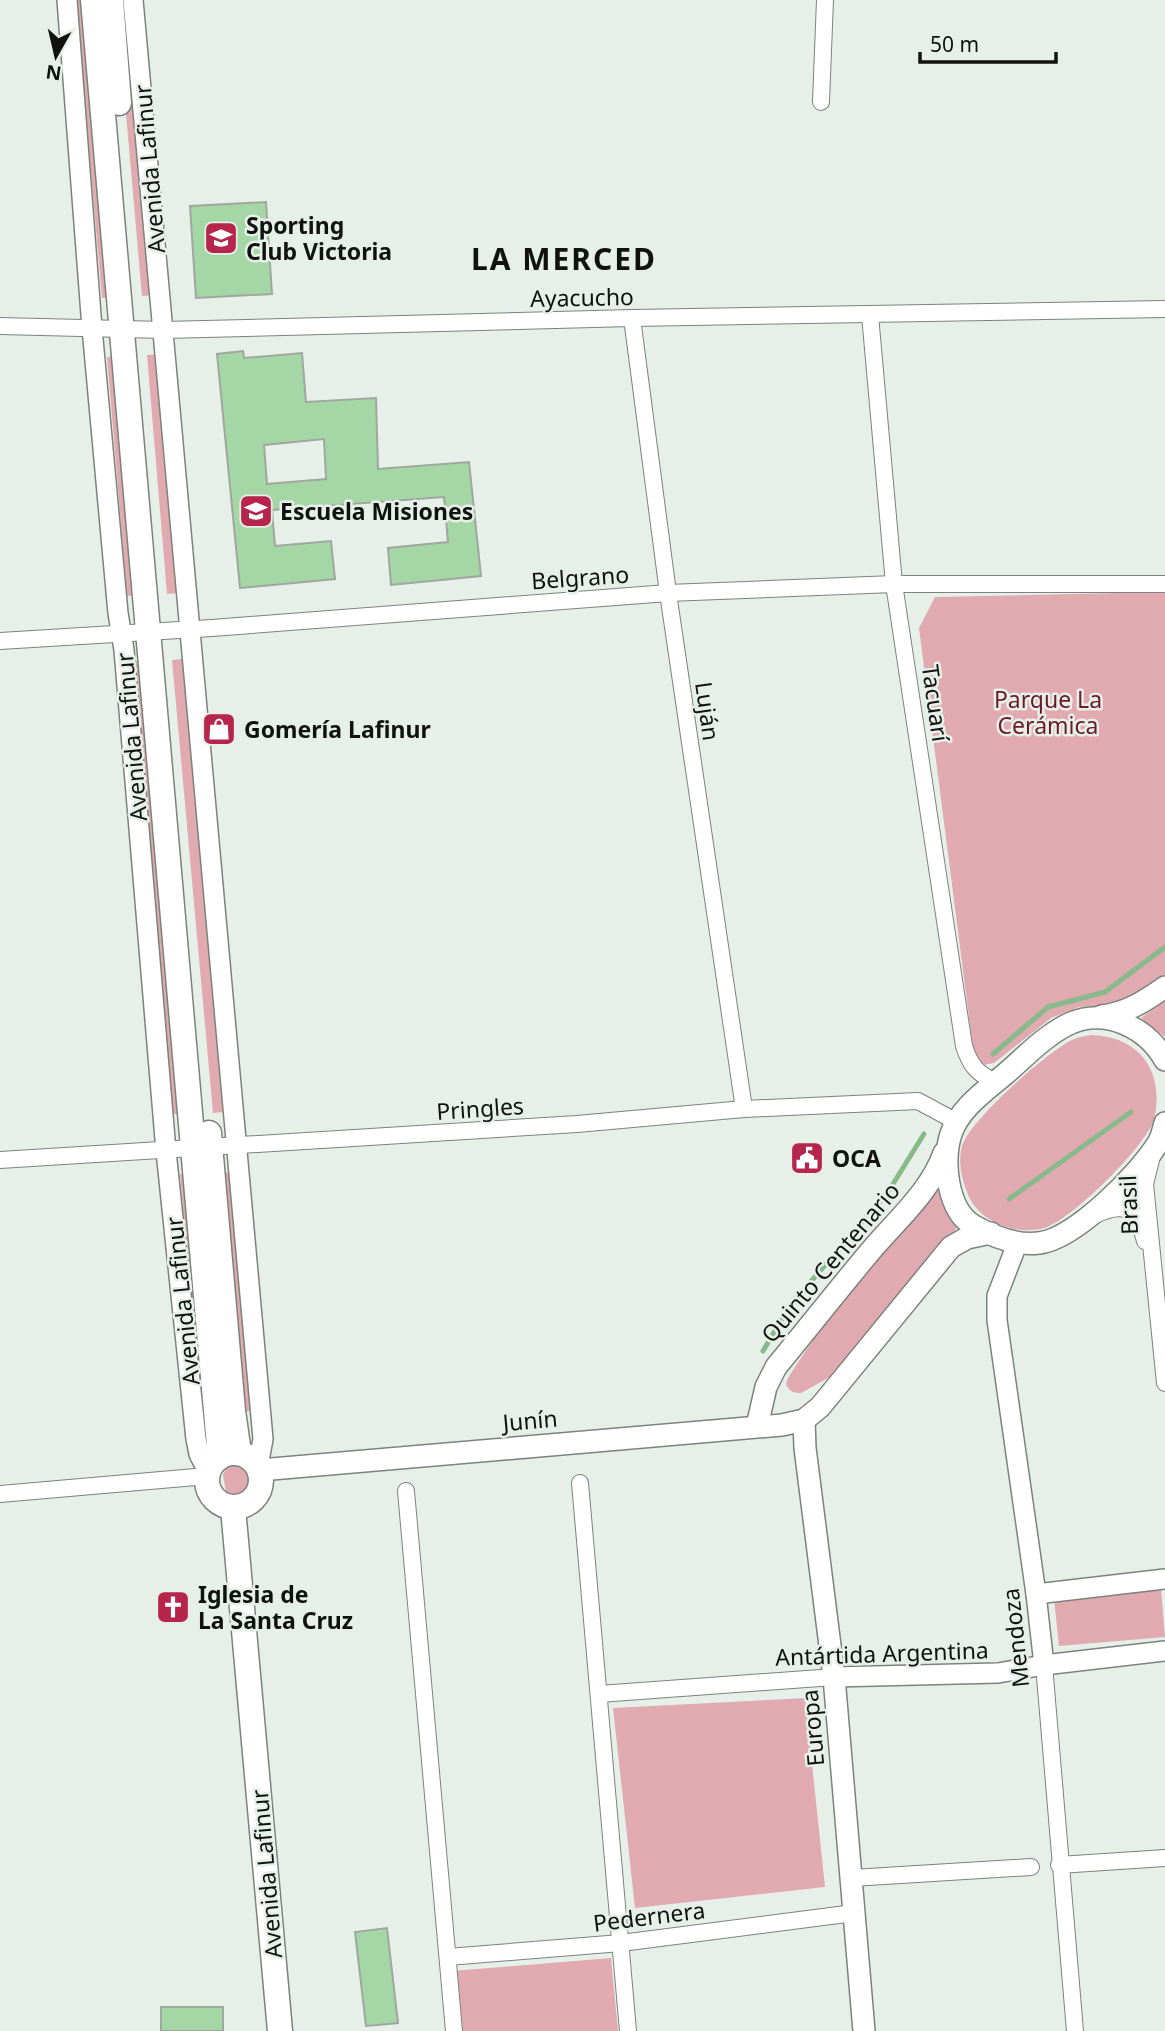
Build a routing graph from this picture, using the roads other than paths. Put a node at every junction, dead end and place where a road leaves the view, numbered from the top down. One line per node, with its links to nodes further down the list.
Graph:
1 (67, 0): 11 (street, Avenida Lafinur)
2 (93, 0): 12 (main road, Avenida Lafinur)
3 (111, 0): 12 (main road, Avenida Lafinur)
4 (133, 0): 13 (street, Avenida Lafinur)
5 (825, 0): 6 (street)
6 (821, 102)
7 (1165, 309): 8 (street, Ayacucho)
8 (870, 315): 9 (street, Ayacucho); 14 (street, Tacuarí)
9 (632, 318): 13 (street, Ayacucho); 16 (street, Luján)
10 (0, 326): 11 (street, Ayacucho)
11 (92, 328): 12 (street, Ayacucho); 19 (street, Avenida Lafinur)
12 (130, 329): 13 (street, Ayacucho); 18 (main road, Avenida Lafinur)
13 (164, 330): 17 (street, Avenida Lafinur)
14 (894, 584): 15 (street, Belgrano); 16 (street, Belgrano); 24 (street, Tacuarí)
15 (1165, 584)
16 (668, 593): 17 (street, Belgrano); 25 (street, Luján)
17 (190, 629): 18 (street, Belgrano); 28 (street, Avenida Lafinur)
18 (156, 630): 19 (street, Belgrano); 29 (main road, Avenida Lafinur)
19 (121, 632): 20 (street, Belgrano); 30 (street, Avenida Lafinur)
20 (0, 641)
21 (1165, 987): 22 (main road)
22 (1089, 1018): 23 (main road); 24 (main road)
23 (1165, 1060)
24 (996, 1082): 26 (main road)
25 (744, 1109): 26 (street, Pringles); 28 (street, Pringles)
26 (954, 1128): 32 (main road); 38 (main road, Quinto Centenario)
27 (1162, 1132): 33 (main road); 35 (street, Brasil)
28 (235, 1147): 29 (street, Pringles); 39 (street, Avenida Lafinur)
29 (202, 1149): 30 (street, Pringles); 39 (main road, Avenida Lafinur)
30 (166, 1151): 31 (street, Pringles); 39 (street, Avenida Lafinur)
31 (0, 1160)
32 (991, 1233): 34 (main road); 37 (main road)
33 (1068, 1233): 34 (main road); 35 (street, Brasil)
34 (1017, 1244): 45 (street, Mendoza)
35 (1152, 1270): 36 (street, Brasil)
36 (1165, 1383)
37 (804, 1420): 38 (main road, Junín); 48 (main road, Europa)
38 (757, 1426): 39 (main road, Junín)
39 (232, 1465): 42 (street, Junín); 43 (main road); 43 (main road)
40 (580, 1483): 49 (street)
41 (406, 1491): 56 (street)
42 (0, 1494)
43 (233, 1508): 57 (main road, Avenida Lafinur)
44 (1165, 1579): 45 (street)
45 (1036, 1594): 47 (street, Mendoza)
46 (1165, 1651): 47 (street, Antártida Argentina)
47 (1044, 1665): 48 (street, Antártida Argentina); 51 (street, Mendoza)
48 (834, 1677): 49 (street, Antártida Argentina); 53 (main road, Europa)
49 (599, 1694): 55 (street)
50 (1165, 1858): 51 (street)
51 (1059, 1865): 61 (street, Mendoza)
52 (1031, 1867): 53 (street)
53 (852, 1878): 54 (main road, Europa)
54 (855, 1913): 55 (street, Pedernera); 60 (main road, Europa)
55 (621, 1943): 56 (street, Pedernera); 59 (street)
56 (448, 1957): 58 (street)
57 (280, 2031)
58 (454, 2031)
59 (628, 2031)
60 (864, 2031)
61 (1074, 2031)

